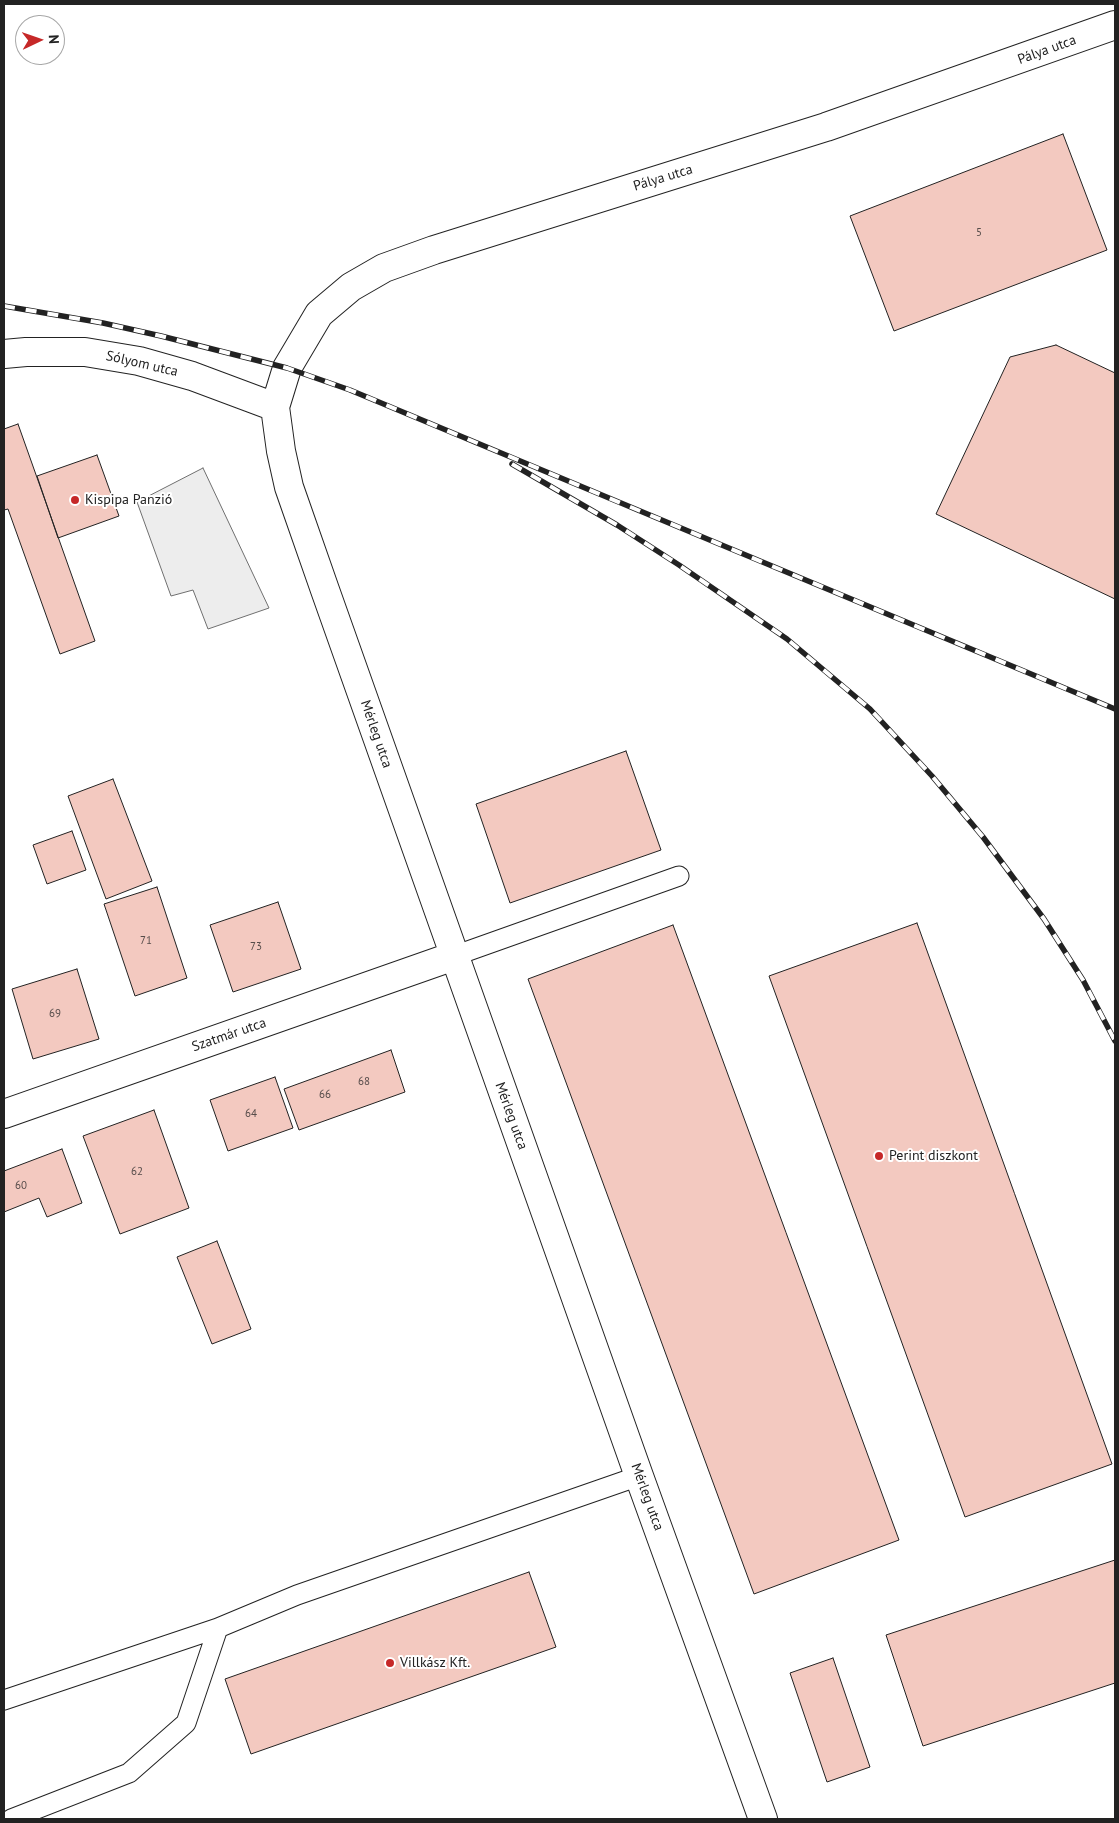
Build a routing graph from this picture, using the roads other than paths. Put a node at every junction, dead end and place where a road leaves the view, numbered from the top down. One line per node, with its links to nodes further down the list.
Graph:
1 (1115, 25): 3 (street, Pálya utca)
2 (4, 354): 3 (street, Sólyom utca)
3 (275, 407): 5 (street, Mérleg utca)
4 (679, 876): 5 (lane)
5 (454, 956): 6 (street, Szatmár utca); 7 (street, Mérleg utca)
6 (4, 1114)
7 (639, 1476): 8 (lane); 11 (street, Mérleg utca)
8 (218, 1628): 9 (lane); 10 (lane)
9 (4, 1700)
10 (11, 1819)
11 (764, 1819)

